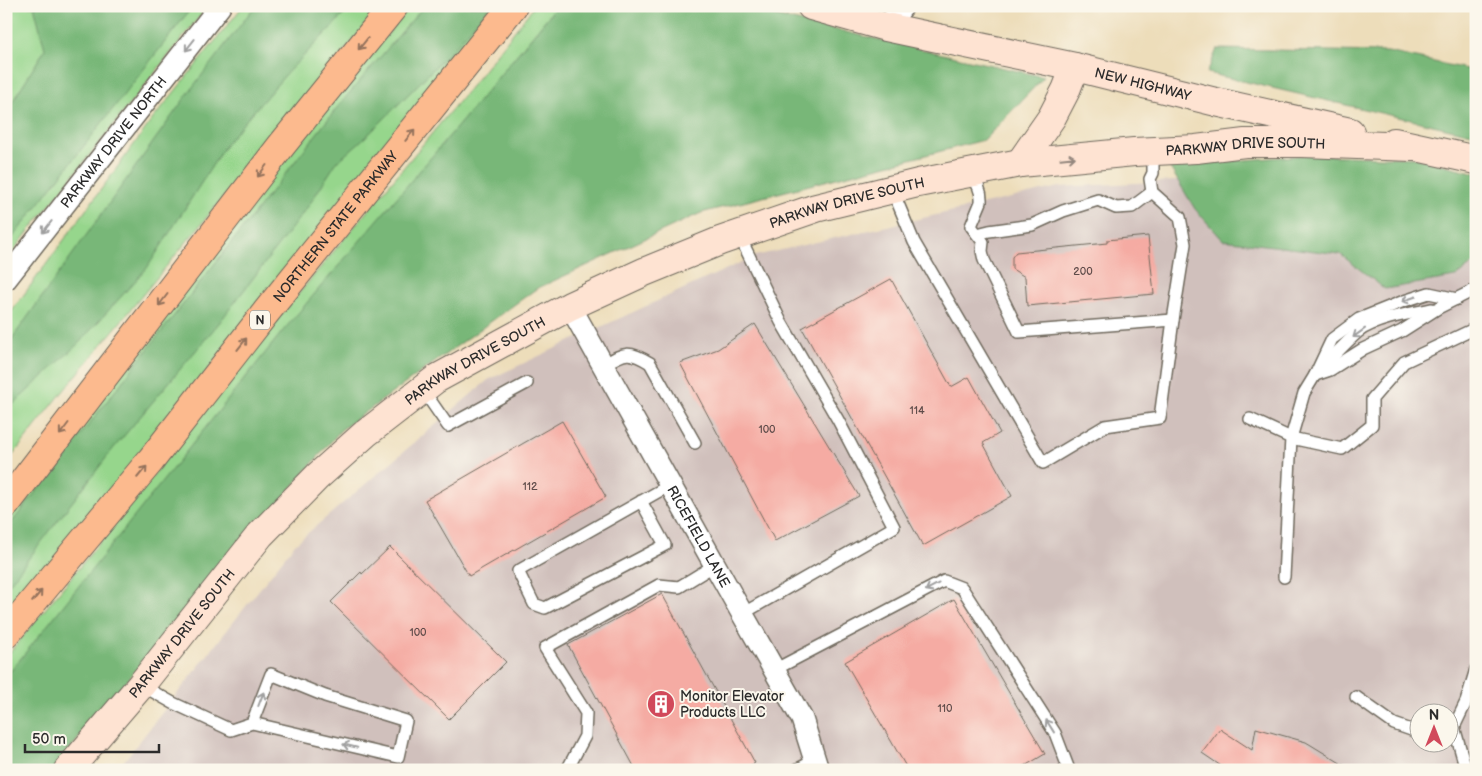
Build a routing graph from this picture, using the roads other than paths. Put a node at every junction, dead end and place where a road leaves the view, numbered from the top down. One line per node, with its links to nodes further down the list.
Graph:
1 (220, 6): 18 (street, PARKWAY DRIVE NORTH, one-way to 18)
2 (394, 6): 34 (highway, one-way to 34)
3 (513, 6): 38 (highway, NORTHERN STATE PARKWAY / N, one-way to 3)
4 (811, 6): 5 (street, NEW HIGHWAY)
5 (895, 16): 6 (street, NEW HIGHWAY)
6 (1075, 67): 7 (street, NEW HIGHWAY); 12 (street)
7 (1216, 102): 8 (street, NEW HIGHWAY); 9 (street)
8 (1413, 147): 9 (street, PARKWAY DRIVE SOUTH); 11 (street, NEW HIGHWAY)
9 (1196, 149): 10 (street, PARKWAY DRIVE SOUTH)
10 (1151, 151): 12 (street, PARKWAY DRIVE SOUTH, one-way to 10); 15 (lane)
11 (1476, 160)
12 (1020, 163): 13 (street, PARKWAY DRIVE SOUTH)
13 (970, 172): 14 (street, PARKWAY DRIVE SOUTH); 17 (lane)
14 (892, 189): 16 (street, PARKWAY DRIVE SOUTH); 23 (lane)
15 (1152, 192): 17 (lane); 23 (lane)
16 (738, 234): 21 (street, PARKWAY DRIVE SOUTH); 37 (lane)
17 (977, 234): 23 (lane)
18 (6, 279)
19 (1476, 289): 20 (lane)
20 (1457, 299): 22 (lane); 26 (lane, one-way to 26)
21 (570, 306): 25 (street, RICEFIELD LANE); 28 (street, PARKWAY DRIVE SOUTH)
22 (1438, 308): 26 (lane); 26 (lane, one-way to 26)
23 (1173, 320)
24 (1476, 328): 30 (lane)
25 (603, 365): 31 (lane); 32 (street, RICEFIELD LANE)
26 (1315, 375): 30 (lane)
27 (527, 383): 28 (lane)
28 (423, 390): 41 (street, PARKWAY DRIVE SOUTH)
29 (1250, 419): 30 (lane)
30 (1291, 438): 36 (lane)
31 (695, 443)
32 (670, 485): 33 (lane); 35 (street, RICEFIELD LANE)
33 (641, 501): 33 (lane)
34 (6, 504)
35 (715, 565): 37 (street, RICEFIELD LANE); 49 (lane)
36 (1284, 577)
37 (742, 614): 40 (street, RICEFIELD LANE)
38 (6, 634)
39 (1476, 669): 43 (lane)
40 (774, 670): 47 (street, RICEFIELD LANE); 51 (lane, one-way to 40)
41 (141, 685): 44 (lane); 48 (street, PARKWAY DRIVE SOUTH)
42 (1356, 697): 45 (lane)
43 (1460, 713)
44 (252, 723): 44 (lane, one-way to 44)
45 (1410, 730)
46 (1460, 751): 52 (lane)
47 (816, 765): 50 (lane)
48 (68, 770)
49 (567, 770)
50 (796, 770)
51 (1064, 770)
52 (1464, 770)

